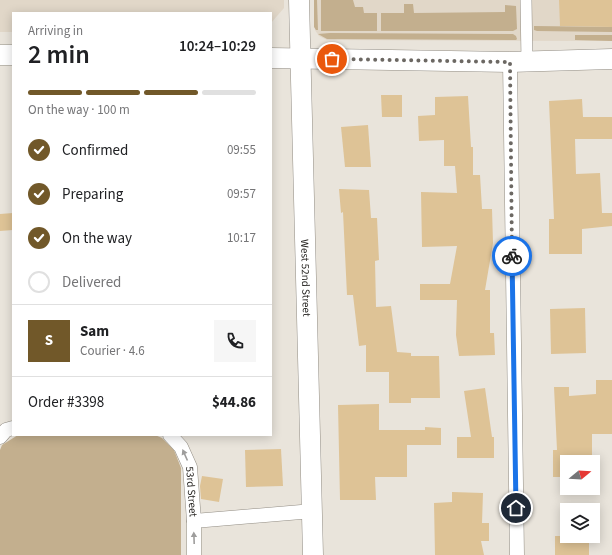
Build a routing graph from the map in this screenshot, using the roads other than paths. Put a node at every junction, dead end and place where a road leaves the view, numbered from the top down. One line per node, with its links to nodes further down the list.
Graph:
1 (299, 0): 6 (main road, West 52nd Street)
2 (526, 0): 8 (street)
3 (0, 55): 4 (main road)
4 (12, 55)
5 (272, 58): 6 (main road)
6 (301, 58): 8 (main road); 12 (main road, West 52nd Street)
7 (612, 60): 8 (main road)
8 (518, 62): 16 (street)
9 (12, 428): 11 (street)
10 (171, 436): 13 (street, 53rd Street, one-way to 10)
11 (0, 437)
12 (313, 511): 13 (street); 15 (main road, West 52nd Street)
13 (194, 521): 14 (street, 53rd Street, one-way to 13)
14 (194, 555)
15 (313, 555)
16 (516, 555)

